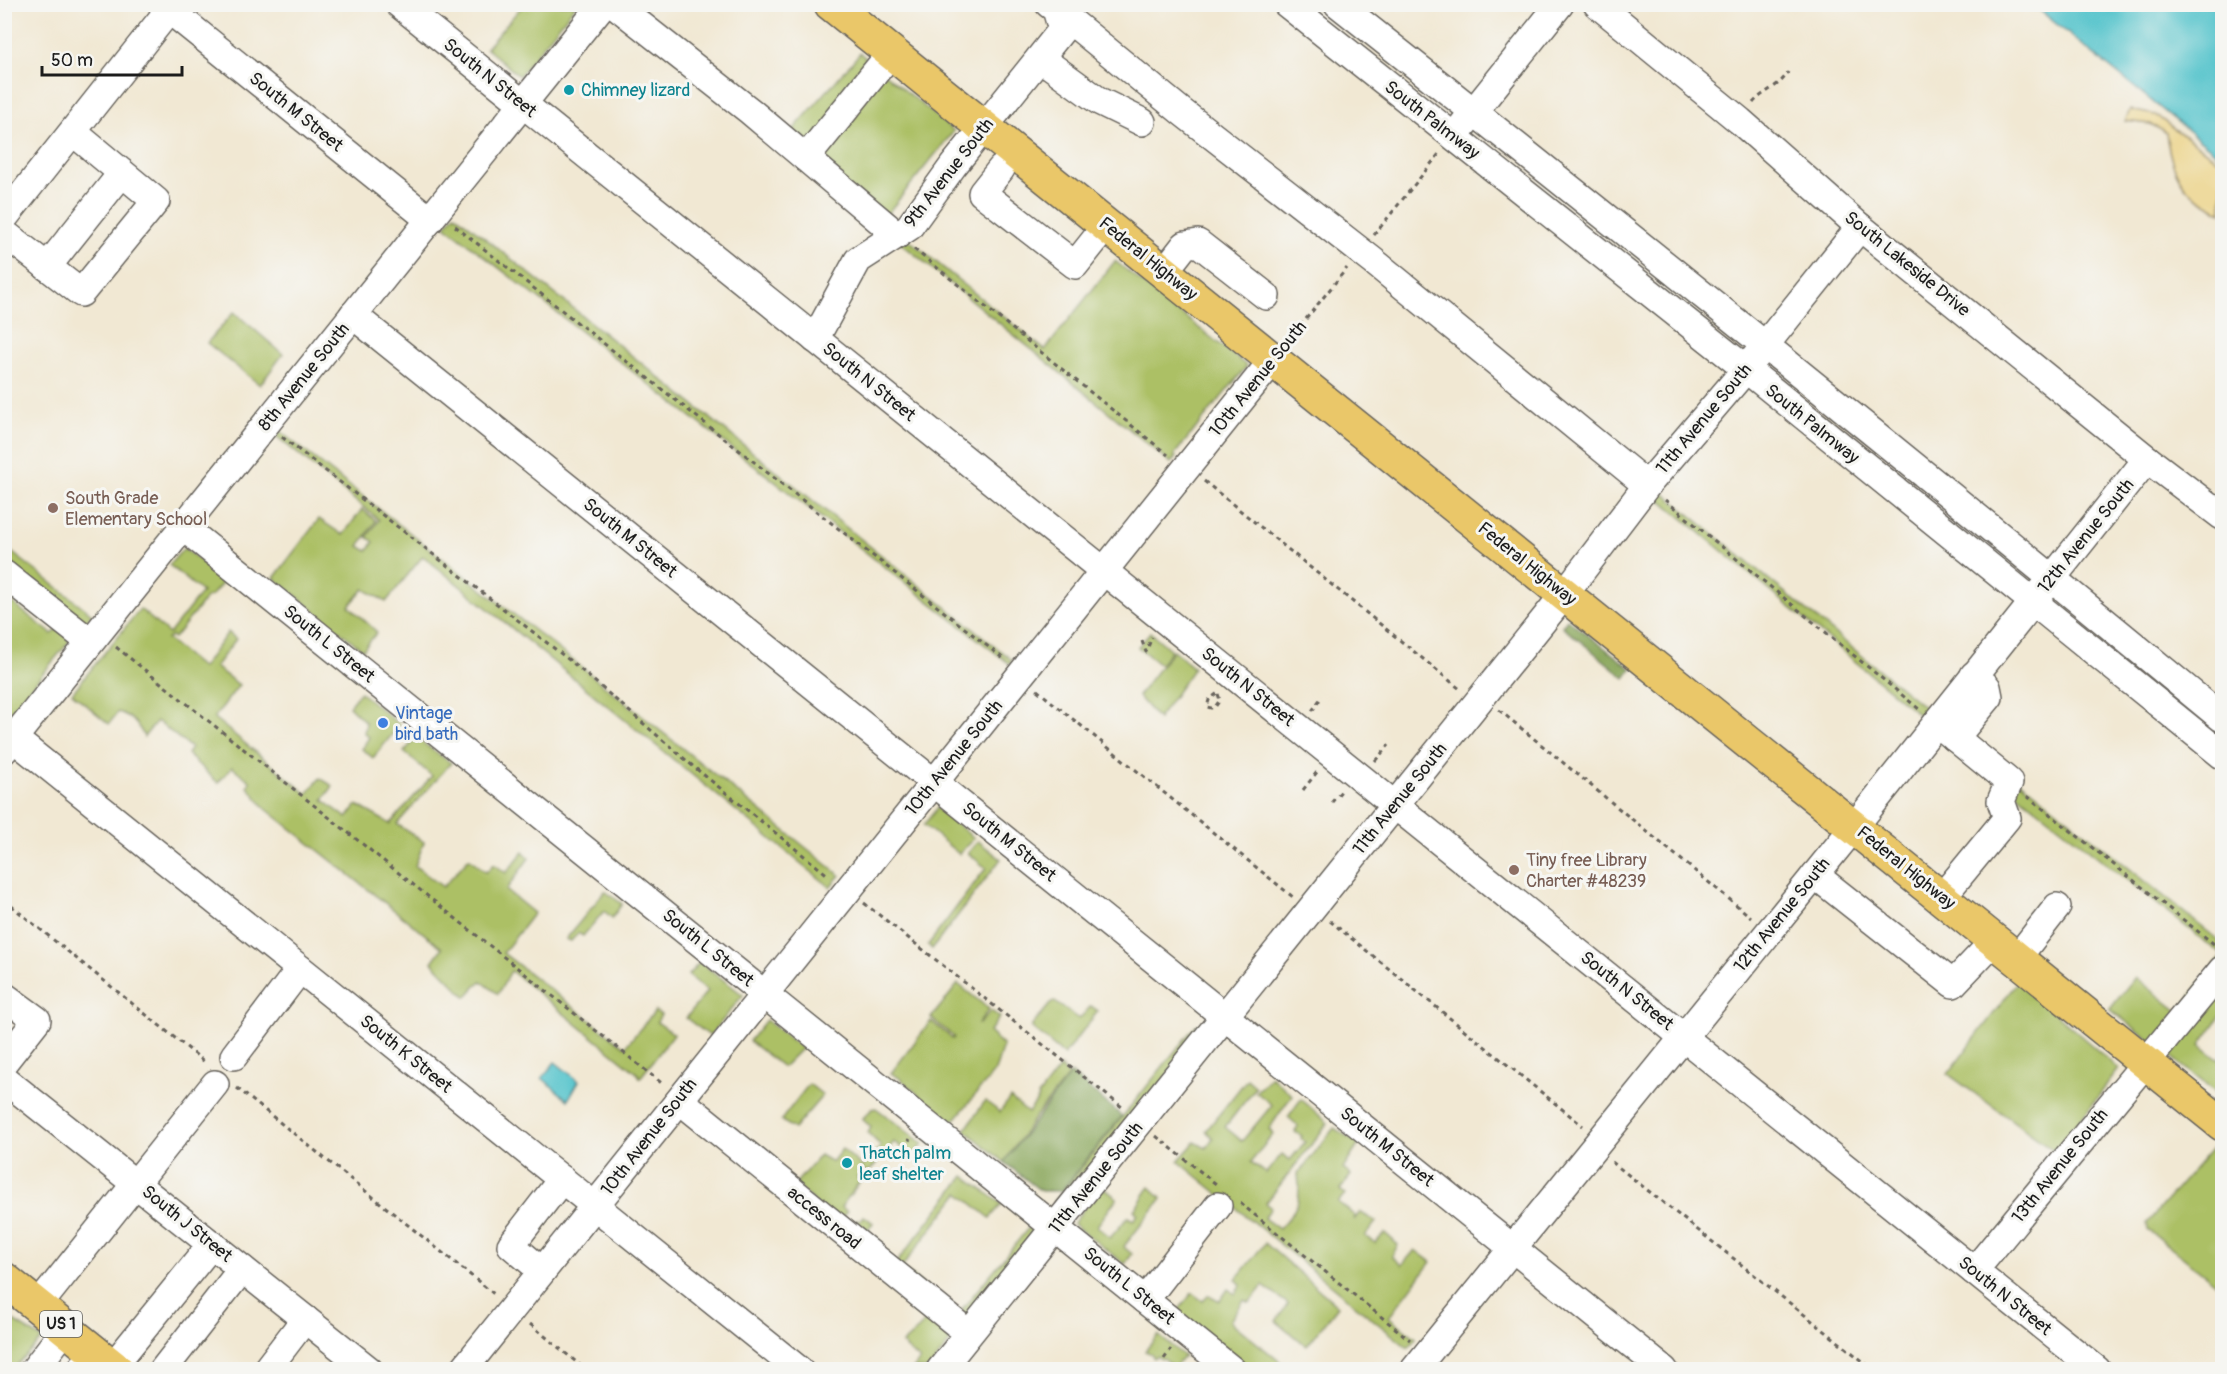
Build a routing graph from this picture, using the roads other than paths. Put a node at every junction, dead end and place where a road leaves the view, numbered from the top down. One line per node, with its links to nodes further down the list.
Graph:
1 (399, 4): 13 (street, South N Street)
2 (603, 4): 13 (street, 8th Avenue South)
3 (614, 4): 19 (street)
4 (831, 4): 11 (main road, Federal Highway)
5 (1287, 4): 18 (street, South Palmway)
6 (1338, 4): 14 (street, South Palmway)
7 (1560, 4): 14 (street)
8 (1597, 4): 25 (street, South Lakeside Drive)
9 (166, 7): 17 (street); 23 (street, South M Street)
10 (1066, 11): 12 (street, 9th Avenue South); 37 (street)
11 (891, 53): 16 (main road, Federal Highway); 19 (street)
12 (1040, 58): 15 (street); 16 (street, 9th Avenue South)
13 (523, 105): 23 (street, 8th Avenue South); 32 (street, South N Street)
14 (1474, 111): 18 (street); 33 (street, South Palmway)
15 (1142, 122)
16 (984, 127): 24 (main road, Federal Highway); 27 (street, 9th Avenue South)
17 (73, 132): 21 (street); 22 (street)
18 (1449, 142): 35 (street, South Palmway)
19 (806, 158): 27 (street)
20 (1001, 169): 24 (street)
21 (122, 173): 28 (street); 28 (street)
22 (4, 218)
23 (439, 220): 31 (street, 8th Avenue South)
24 (1106, 226): 29 (main road, Federal Highway)
25 (1860, 227): 33 (street, 11th Avenue South); 36 (street, South Lakeside Drive)
26 (4, 233): 28 (street)
27 (897, 235): 32 (street, 9th Avenue South)
28 (47, 267)
29 (1164, 272): 30 (street); 34 (main road, Federal Highway)
30 (1266, 296)
31 (353, 315): 39 (street, 8th Avenue South); 50 (street, South M Street)
32 (815, 339): 40 (street, South N Street)
33 (1764, 346): 35 (street, 11th Avenue South); 42 (street, South Palmway)
34 (1273, 360): 40 (street, 10th Avenue South); 43 (main road, Federal Highway)
35 (1746, 369): 43 (street, 11th Avenue South); 44 (street, South Palmway)
36 (2148, 459): 38 (street, South Lakeside Drive); 42 (street, 12th Avenue South)
37 (1647, 485)
38 (2223, 516)
39 (183, 527): 45 (street, 8th Avenue South); 59 (street, South L Street)
40 (1105, 572): 50 (street, 10th Avenue South); 51 (street, South N Street)
41 (4, 574): 45 (street)
42 (2052, 578): 44 (street, 12th Avenue South); 46 (street, South Palmway)
43 (1564, 594): 51 (street, 11th Avenue South); 52 (main road, Federal Highway)
44 (2033, 601): 47 (street, 12th Avenue South); 49 (street, South Palmway)
45 (100, 642): 48 (street, 8th Avenue South)
46 (2223, 718)
47 (1939, 725): 52 (street, 12th Avenue South); 54 (street)
48 (9, 744): 57 (street, South K Street)
49 (2223, 755)
50 (934, 783): 59 (street, 10th Avenue South); 61 (street, South M Street)
51 (1395, 805): 61 (street, 11th Avenue South); 62 (street, South N Street)
52 (1854, 827): 53 (street, 12th Avenue South); 54 (main road, Federal Highway)
53 (1815, 875): 56 (street); 62 (street, 12th Avenue South)
54 (1942, 897): 56 (main road, Federal Highway)
55 (2057, 907): 56 (street)
56 (2006, 949): 63 (main road, Federal Highway)
57 (300, 969): 68 (street, South K Street); 69 (street)
58 (2223, 970): 63 (street, 13th Avenue South)
59 (765, 994): 71 (street, 10th Avenue South); 72 (street, South L Street)
60 (4, 996): 64 (street)
61 (1225, 1017): 72 (street, 11th Avenue South); 74 (street, South M Street)
62 (1683, 1037): 74 (street, 12th Avenue South); 77 (street, South N Street)
63 (2145, 1061): 67 (main road, Federal Highway); 77 (street, 13th Avenue South)
64 (4, 1062)
65 (4, 1078): 69 (street, South J Street)
66 (692, 1110): 82 (street, access road)
67 (2223, 1124)
68 (562, 1179): 71 (street, South K Street); 76 (street)
69 (135, 1183): 73 (street, South J Street); 80 (street)
70 (1224, 1198): 79 (street)
71 (595, 1206): 76 (street, 10th Avenue South); 91 (street, South K Street)
72 (1056, 1228): 79 (street, South L Street); 92 (street, 11th Avenue South)
73 (212, 1244): 75 (street, South J Street); 85 (street)
74 (1513, 1248): 84 (street, 12th Avenue South); 94 (street, South M Street)
75 (242, 1269): 81 (street, South J Street); 87 (street)
76 (542, 1271): 90 (street, 10th Avenue South)
77 (1974, 1271): 95 (street, South N Street)
78 (4, 1279): 80 (main road, US 1)
79 (1145, 1300): 93 (street, South L Street)
80 (38, 1306): 83 (main road, US 1)
81 (305, 1319): 88 (street); 89 (street, South J Street)
82 (957, 1324)
83 (66, 1329): 85 (main road, US 1); 86 (street)
84 (1424, 1360)
85 (101, 1364)
86 (33, 1370)
87 (163, 1370)
88 (266, 1370)
89 (369, 1370)
90 (463, 1370)
91 (799, 1370)
92 (940, 1370)
93 (1232, 1370)
94 (1664, 1370)
95 (2097, 1370)

